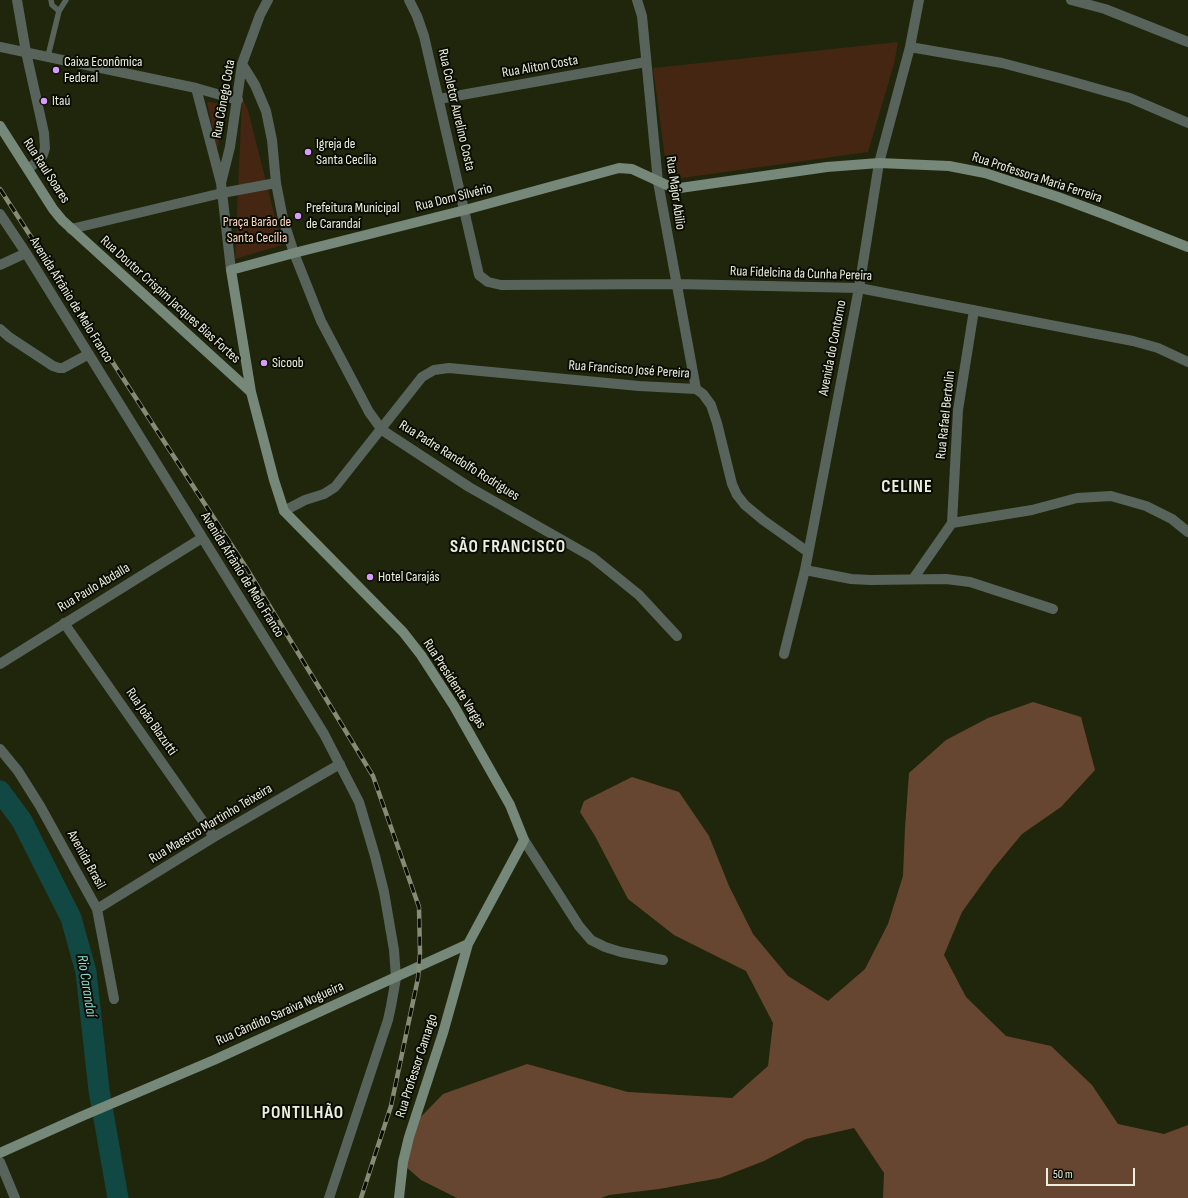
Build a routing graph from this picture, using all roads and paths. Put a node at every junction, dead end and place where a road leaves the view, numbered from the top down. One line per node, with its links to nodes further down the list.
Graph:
1 (17, 0): 13 (street)
2 (51, 0): 9 (lane)
3 (66, 0): 9 (lane)
4 (268, 0): 16 (street, Rua Cônego Cota)
5 (410, 0): 18 (street, Rua Coletor Aurelino Costa)
6 (637, 0): 15 (street, Rua Major Abilio)
7 (919, 0): 12 (street, Avenida do Contorno)
8 (1071, 0): 10 (street)
9 (59, 11): 14 (lane)
10 (1188, 42)
11 (0, 47): 13 (street)
12 (910, 47): 20 (street); 22 (street, Avenida do Contorno)
13 (26, 52): 14 (street); 23 (street)
14 (48, 56): 17 (street)
15 (646, 62): 18 (street, Rua Aliton Costa); 24 (street, Rua Major Abilio)
16 (242, 64): 19 (street, Rua Cônego Cota); 25 (street)
17 (196, 88): 19 (street); 26 (street)
18 (439, 99): 27 (street, Rua Coletor Aurelino Costa)
19 (238, 100): 26 (street, Rua Cônego Cota)
20 (1188, 123)
21 (0, 126): 23 (street, Rua Raul Soares)
22 (879, 163): 24 (street, Rua Professora Maria Ferreira); 30 (street, Rua Professora Maria Ferreira); 37 (street, Avenida do Contorno)
23 (28, 169): 29 (street, Rua Raul Soares)
24 (658, 182): 27 (street, Rua Dom Silvério); 36 (street, Rua Major Abilio)
25 (276, 183): 26 (street); 32 (street)
26 (222, 188): 29 (street); 34 (street)
27 (465, 210): 32 (street, Rua Dom Silvério); 35 (street, Rua Coletor Aurelino Costa)
28 (0, 214): 31 (street, Avenida Afrânio de Melo Franco)
29 (71, 229): 43 (street, Rua Doutor Crispim Jacques Bias Fortes)
30 (1188, 247)
31 (26, 253): 33 (street); 40 (street, Avenida Afrânio de Melo Franco)
32 (294, 253): 34 (street, Rua Dom Silvério); 44 (street, Rua Padre Randolfo Rodrigues)
33 (0, 265)
34 (231, 270): 43 (street, Rua Presidente Vargas)
35 (479, 275): 36 (street, Rua Fidelcina da Cunha Pereira)
36 (676, 284): 37 (street, Rua Fidelcina da Cunha Pereira); 42 (street, Rua Major Abilio)
37 (859, 288): 38 (street, Rua Fidelcina da Cunha Pereira); 49 (street, Avenida do Contorno)
38 (974, 310): 41 (street, Rua Fidelcina da Cunha Pereira); 46 (street, Rua Rafael Bertolin)
39 (0, 329): 40 (street)
40 (89, 354): 48 (street, Avenida Afrânio de Melo Franco)
41 (1188, 362)
42 (696, 389): 44 (street, Rua Francisco José Pereira); 49 (street, Rua Francisco José Pereira)
43 (251, 392): 45 (street, Rua Presidente Vargas)
44 (382, 430): 45 (street, Rua Francisco José Pereira); 54 (street, Rua Padre Randolfo Rodrigues)
45 (284, 511): 60 (street, Rua Presidente Vargas)
46 (952, 523): 47 (street); 51 (street)
47 (1188, 532)
48 (202, 538): 53 (street, Rua Paulo Abdalla); 58 (street, Avenida Afrânio de Melo Franco)
49 (808, 552): 50 (street, Avenida do Contorno)
50 (805, 570): 51 (street); 55 (street, Avenida do Contorno)
51 (913, 579): 52 (street)
52 (1054, 609)
53 (64, 623): 56 (street, Rua Paulo Abdalla); 59 (street, Rua João Blazutti)
54 (677, 636)
55 (784, 654)
56 (0, 664)
57 (0, 749): 61 (street, Avenida Brasil)
58 (340, 764): 59 (street, Rua Maestro Martinho Teixeira); 64 (street, Avenida Afrânio de Melo Franco)
59 (214, 837): 61 (street, Rua Maestro Martinho Teixeira)
60 (524, 840): 62 (street, Rua Professor Camargo); 63 (street, Rua Presidente Vargas)
61 (97, 910): 65 (street, Avenida Brasil)
62 (468, 944): 64 (street, Rua Cândido Saraiva Nogueira); 70 (street, Rua Professor Camargo)
63 (664, 960)
64 (396, 978): 66 (street, Rua Cândido Saraiva Nogueira); 69 (street, Avenida Afrânio de Melo Franco)
65 (114, 999)
66 (0, 1153)
67 (0, 1162): 68 (street)
68 (15, 1198)
69 (329, 1198)
70 (399, 1198)

